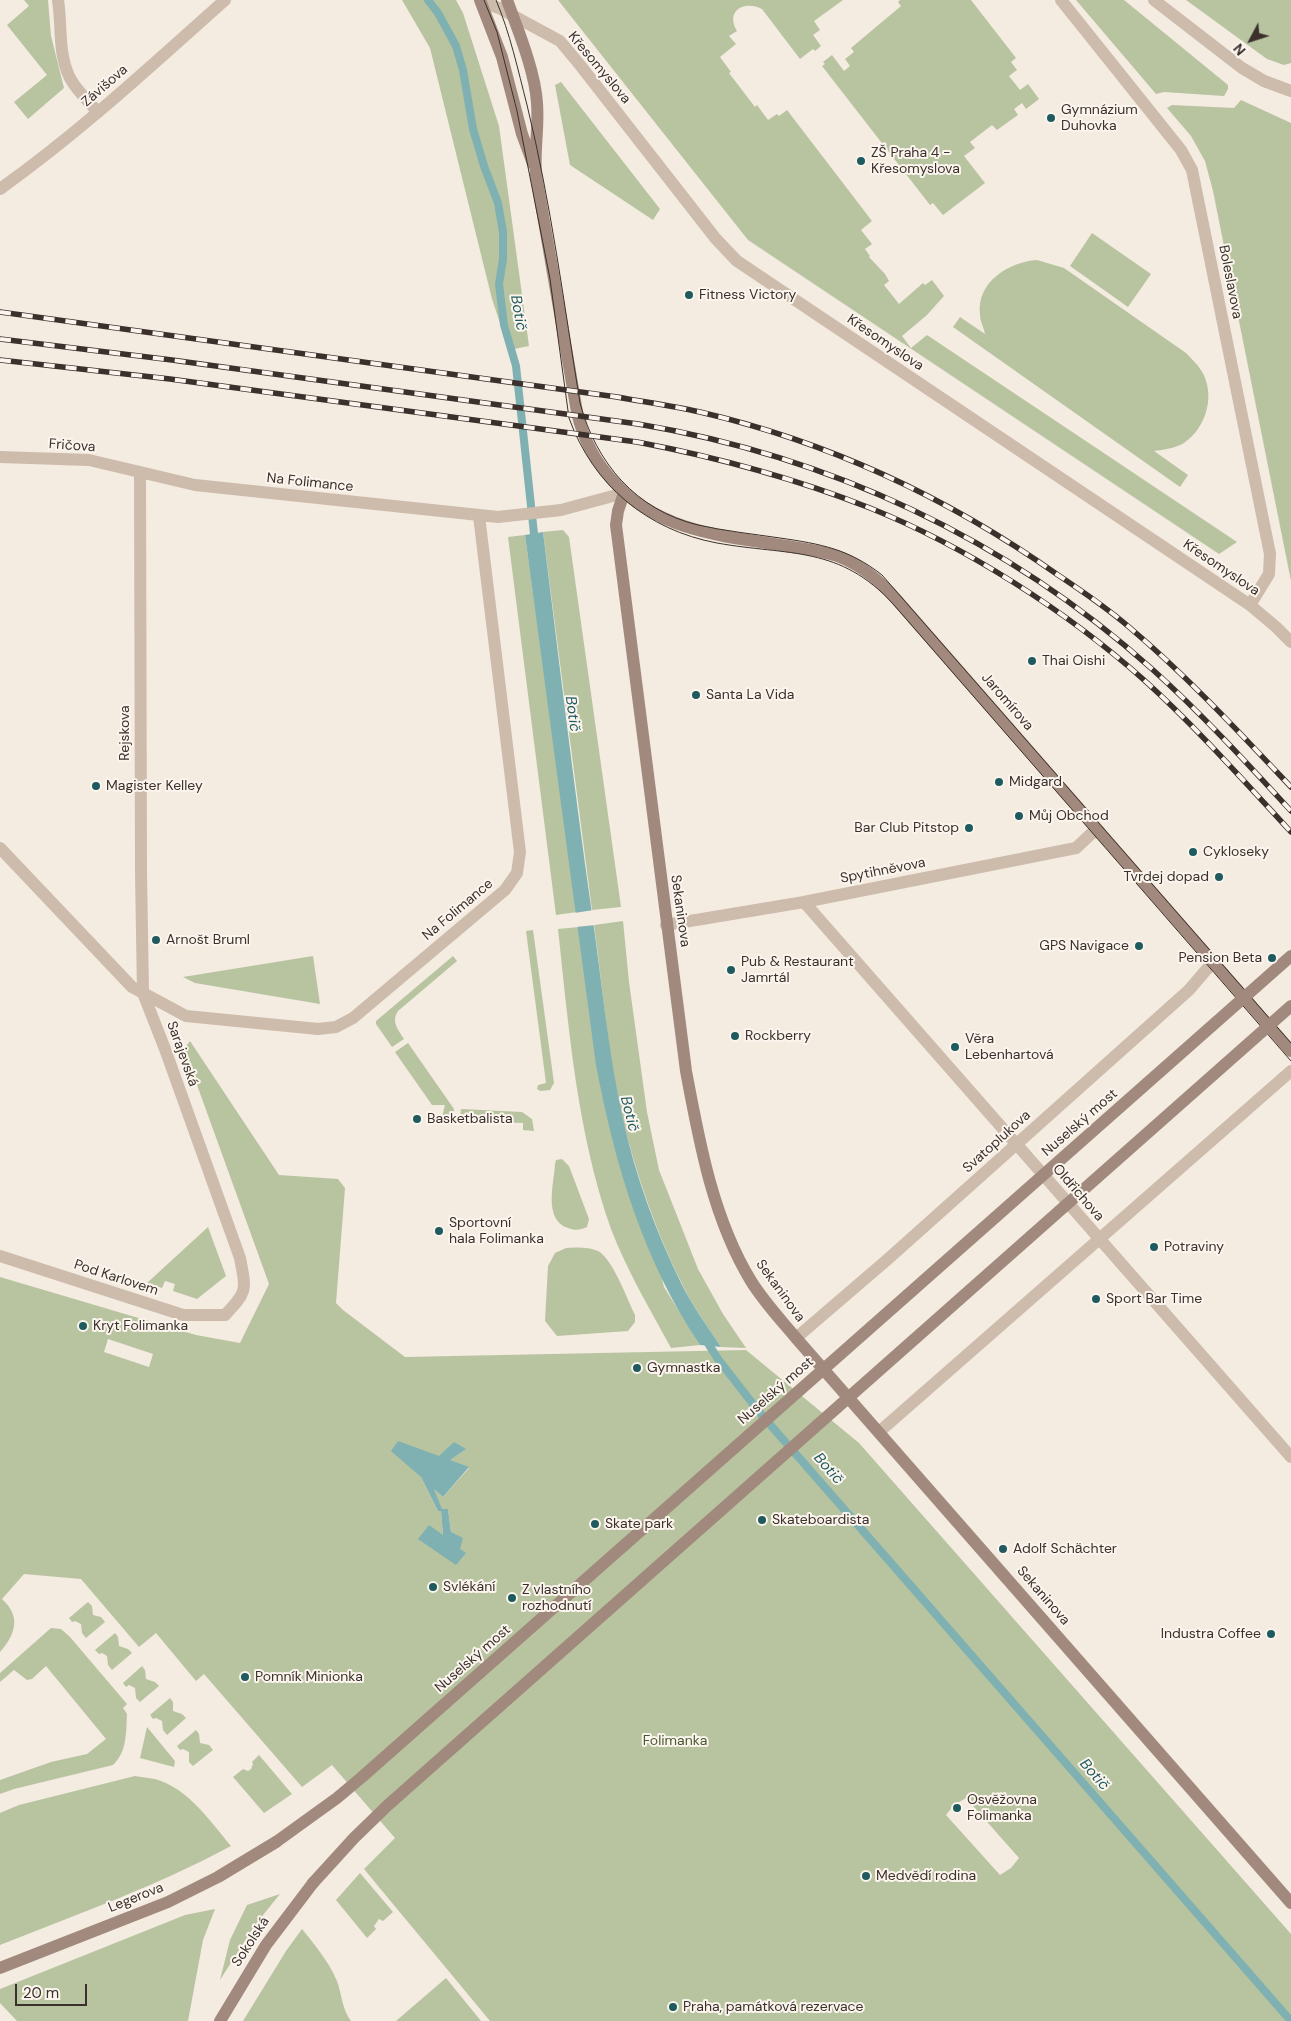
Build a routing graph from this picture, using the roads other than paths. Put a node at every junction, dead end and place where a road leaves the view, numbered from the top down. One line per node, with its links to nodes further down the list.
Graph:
1 (58, 0): 9 (street)
2 (226, 0): 9 (street, Závišova)
3 (507, 0): 7 (main road, Křesomyslova)
4 (1061, 0): 16 (street, Boleslavova)
5 (1154, 0): 8 (street)
6 (481, 1): 7 (street, Křesomyslova); 10 (main road, Křesomyslova)
7 (512, 15): 10 (main road, Křesomyslova); 16 (street, Křesomyslova)
8 (1291, 91)
9 (98, 112): 11 (street, Závišova)
10 (536, 175): 14 (main road, Křesomyslova)
11 (0, 190)
12 (0, 457): 13 (street, Fričova)
13 (140, 473): 15 (street, Na Folimance); 24 (street, Rejskova)
14 (624, 493): 15 (street, Na Folimance); 18 (main road, Jaromírova); 21 (main road, Sekaninova)
15 (479, 516): 24 (street, Na Folimance)
16 (1250, 605): 17 (street, Křesomyslova)
17 (1291, 642)
18 (1100, 832): 20 (street, Spytihněvova); 23 (main road, Jaromírova)
19 (0, 848): 24 (street)
20 (804, 902): 21 (street, Spytihněvova); 28 (street, Oldřichova)
21 (666, 925): 32 (main road, Sekaninova)
22 (1291, 956): 35 (main road, Nuselský most, bridge)
23 (1213, 962): 26 (main road, Jaromírova); 28 (street, Svatoplukova)
24 (143, 993): 31 (street, Sarajevská)
25 (1291, 1006): 38 (main road, Sokolská, bridge)
26 (1291, 1051)
27 (1291, 1071): 29 (street)
28 (1016, 1145): 29 (street, Oldřichova); 32 (street, Svatoplukova)
29 (1099, 1239): 33 (street); 34 (street, Oldřichova)
30 (0, 1256): 31 (street, Pod Karlovem)
31 (225, 1315)
32 (796, 1338): 33 (main road, Sekaninova)
33 (879, 1432): 36 (main road, Sekaninova)
34 (1291, 1458)
35 (276, 1842): 37 (main road, Legerova)
36 (1291, 1903)
37 (0, 1968)
38 (220, 2021)

